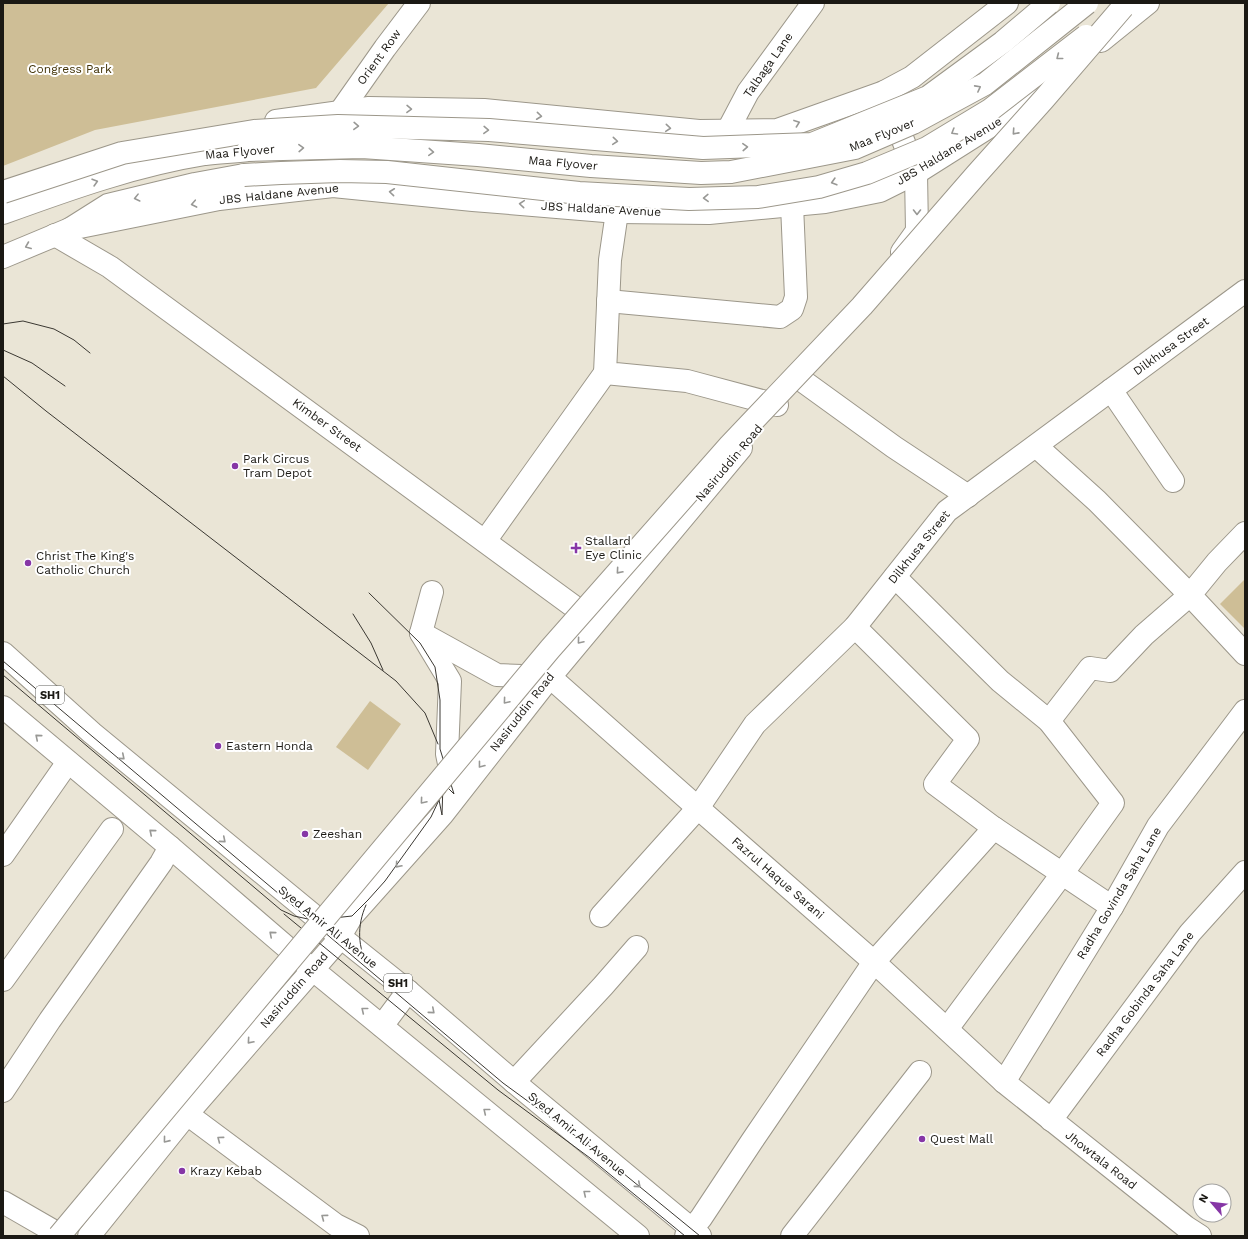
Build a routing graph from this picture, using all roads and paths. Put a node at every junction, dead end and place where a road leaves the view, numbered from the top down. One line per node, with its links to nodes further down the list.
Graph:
1 (419, 3): 9 (main road, Orient Row)
2 (813, 3): 10 (main road, Talbaga Lane)
3 (1007, 3): 8 (main road, Maa Flyover)
4 (1049, 3): 13 (main road, one-way to 4, bridge)
5 (1087, 3): 16 (main road, Maa Flyover, one-way to 5, bridge)
6 (1148, 3): 11 (main road, JBS Haldane Avenue)
7 (1125, 5): 17 (main road, Maa Flyover, one-way to 17, bridge); 69 (main road, one-way to 69, bridge)
8 (884, 92): 10 (main road, Maa Flyover, one-way to 8); 11 (main road)
9 (340, 112): 10 (main road, Maa Flyover, one-way to 10); 12 (main road, Maa Flyover)
10 (728, 130)
11 (916, 174): 14 (main road, JBS Haldane Avenue); 22 (main road, Nasiruddin Road, one-way to 22)
12 (3, 189)
13 (3, 192)
14 (792, 205): 15 (main road, JBS Haldane Avenue); 20 (main road)
15 (616, 212): 17 (main road, JBS Haldane Avenue, one-way to 17); 20 (main road)
16 (3, 213)
17 (63, 232): 18 (main road, JBS Haldane Avenue, one-way to 18); 29 (main road, Kimber Street)
18 (3, 257)
19 (1245, 291): 23 (main road, Dilkhusa Street)
20 (608, 301): 21 (main road)
21 (605, 373): 24 (main road); 29 (main road)
22 (800, 379): 24 (main road, Nasiruddin Road); 27 (main road)
23 (1111, 390): 25 (main road, Dilkhusa Street); 26 (main road)
24 (777, 405): 33 (main road, Nasiruddin Road)
25 (1036, 446): 27 (main road, Dilkhusa Street); 32 (main road)
26 (1173, 481)
27 (968, 496): 30 (main road, Dilkhusa Street)
28 (1245, 533): 32 (main road)
29 (485, 540): 33 (main road, Kimber Street)
30 (895, 577): 34 (main road, Dilkhusa Street); 41 (main road)
31 (432, 592): 35 (main road)
32 (1190, 595): 37 (main road); 41 (main road)
33 (596, 622): 38 (main road, Nasiruddin Road, one-way to 38)
34 (855, 627): 43 (main road, Dilkhusa Street); 45 (main road)
35 (421, 634): 38 (main road); 44 (main road)
36 (3, 653): 53 (main road, Syed Amir Ali Avenue / SH1, one-way to 53)
37 (1245, 654)
38 (550, 677): 43 (main road, Fazrul Haque Sarani); 44 (main road, Nasiruddin Road, one-way to 44)
39 (3, 707): 42 (main road, one-way to 39)
40 (1245, 711): 51 (main road, Radha Govinda Saha Lane)
41 (1048, 721): 50 (main road)
42 (68, 762): 47 (main road, one-way to 42); 48 (main road)
43 (698, 808): 52 (main road, Dilkhusa Street); 55 (main road, Fazrul Haque Sarani)
44 (442, 815): 53 (main road, Nasiruddin Road, one-way to 53)
45 (994, 828): 50 (main road); 55 (main road)
46 (112, 829): 57 (main road)
47 (170, 846): 56 (main road, one-way to 47); 64 (main road)
48 (3, 855)
49 (1245, 872): 66 (main road, Radha Gobinda Saha Lane)
50 (1062, 874): 51 (main road); 60 (main road)
51 (1112, 907): 63 (main road, Radha Govinda Saha Lane)
52 (600, 916)
53 (340, 936): 56 (main road, Nasiruddin Road); 58 (main road, Syed Amir Ali Avenue / SH1)
54 (637, 947): 62 (main road)
55 (874, 962): 60 (main road, Fazrul Haque Sarani); 68 (main road)
56 (312, 969): 59 (main road, one-way to 56); 65 (main road, Nasiruddin Road, one-way to 65)
57 (3, 980)
58 (408, 991): 59 (main road); 62 (main road, Syed Amir Ali Avenue / SH1, one-way to 62)
59 (382, 1026): 73 (main road, one-way to 59)
60 (947, 1029): 63 (main road, Fazrul Haque Sarani)
61 (920, 1072): 74 (main road)
62 (514, 1082): 68 (main road, Syed Amir Ali Avenue / SH1, one-way to 68)
63 (1004, 1082): 66 (main road, Jhowtala Road)
64 (3, 1091)
65 (187, 1114): 71 (main road, Nasiruddin Road, one-way to 71); 72 (main road, one-way to 65)
66 (1051, 1120): 75 (main road, Jhowtala Road)
67 (3, 1202): 70 (main road)
68 (692, 1234)
69 (59, 1236)
70 (62, 1236)
71 (89, 1236)
72 (358, 1236)
73 (638, 1236)
74 (792, 1236)
75 (1200, 1236)

